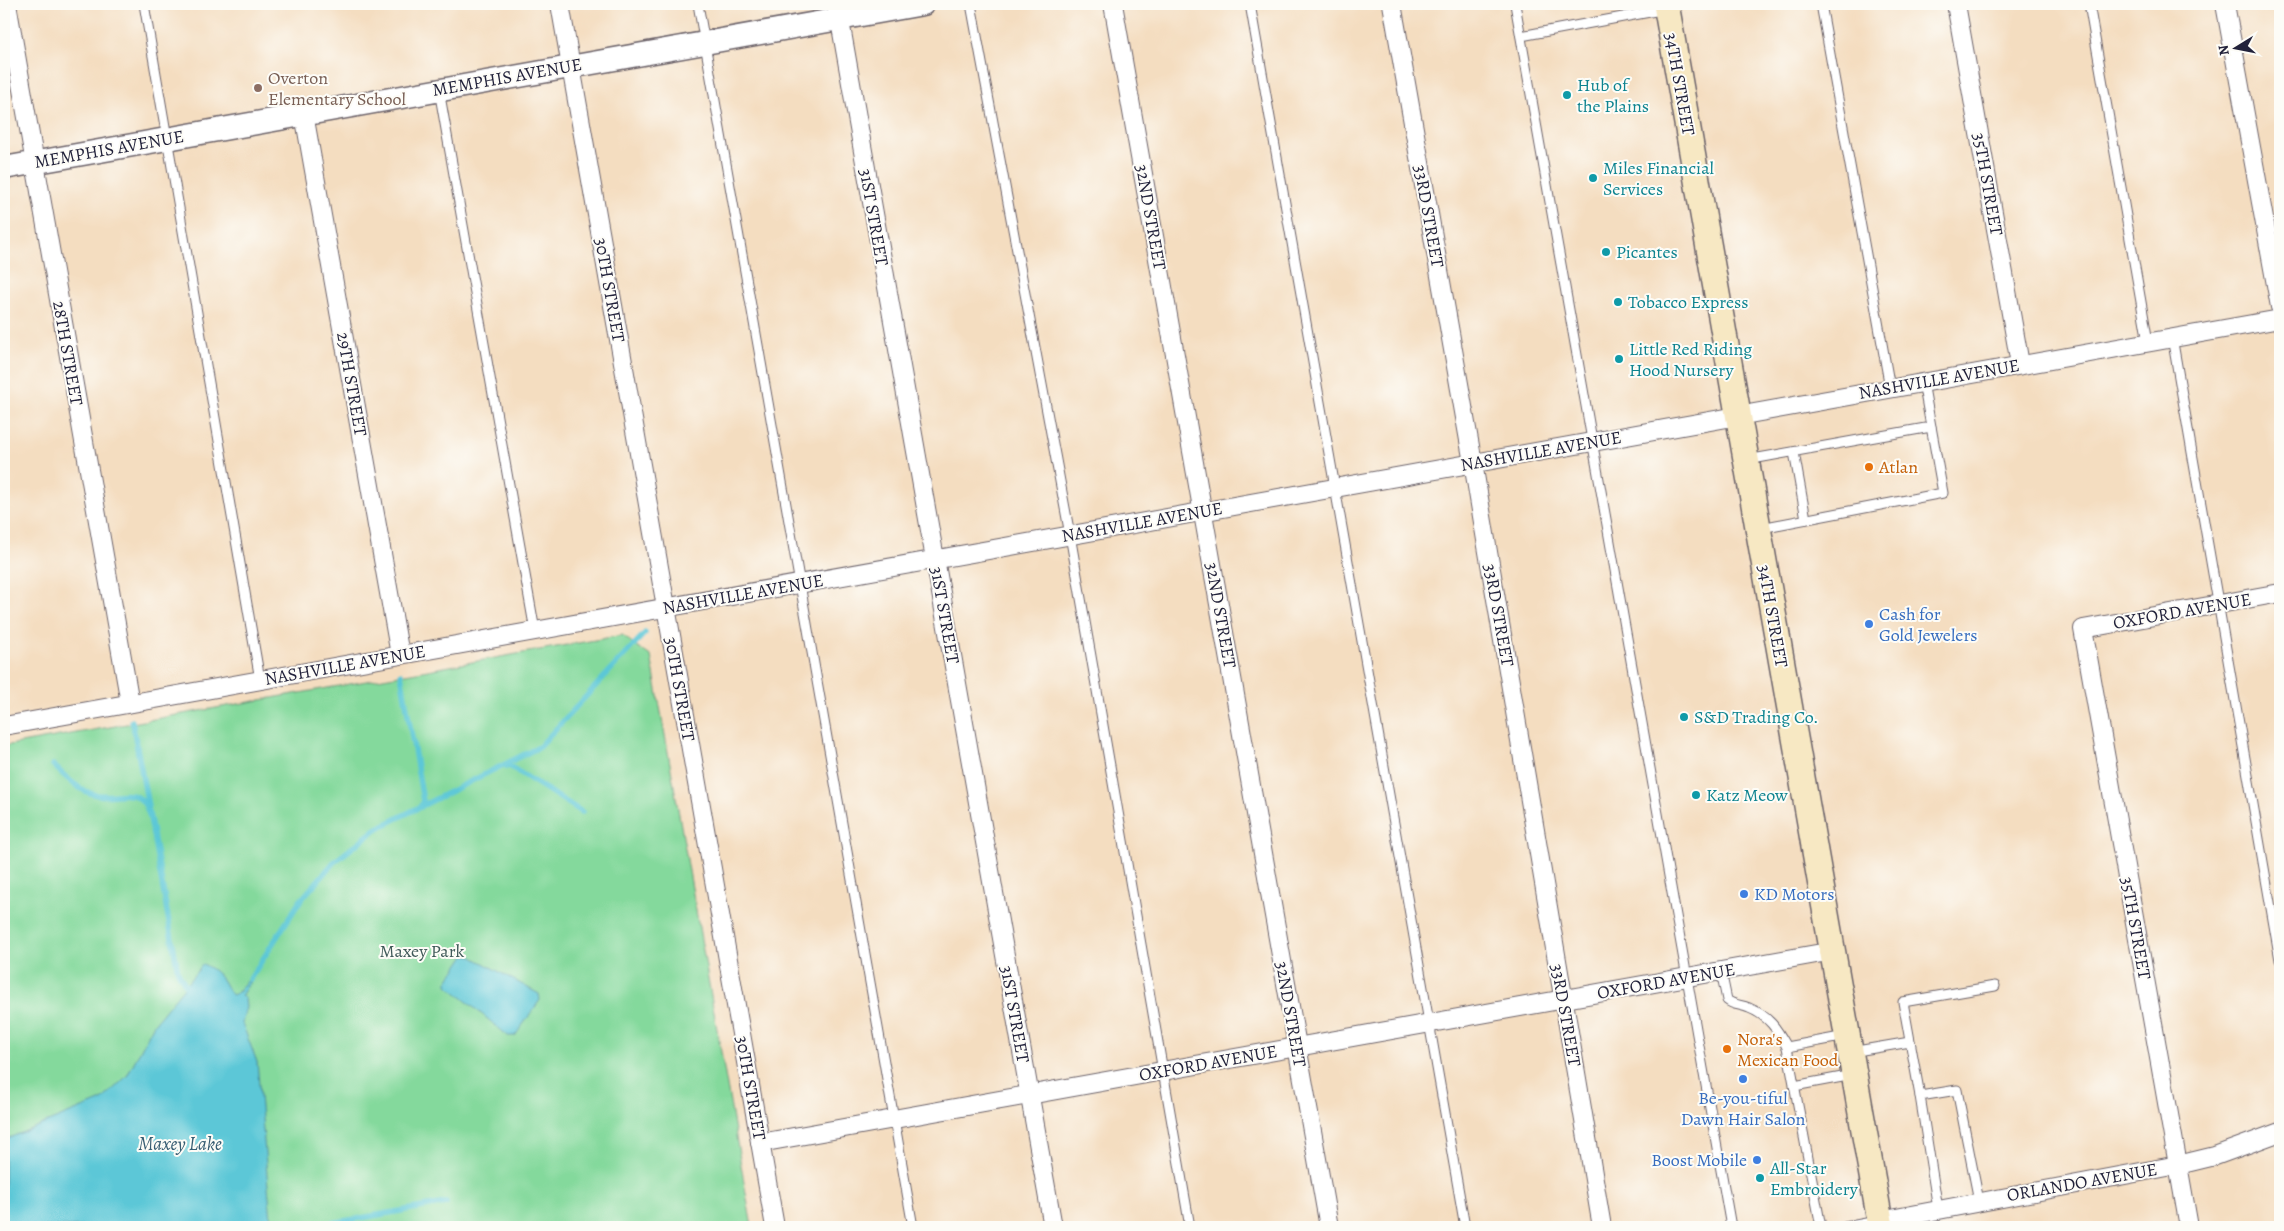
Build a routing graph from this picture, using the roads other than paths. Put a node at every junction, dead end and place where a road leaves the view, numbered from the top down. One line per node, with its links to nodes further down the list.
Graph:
1 (7, 4): 23 (street, 28TH STREET)
2 (144, 4): 22 (lane)
3 (560, 4): 19 (street, 30TH STREET)
4 (698, 4): 18 (lane)
5 (923, 4): 16 (street, MEMPHIS AVENUE)
6 (971, 4): 42 (lane)
7 (1113, 4): 39 (street, 32ND STREET)
8 (1250, 4): 38 (lane)
9 (1392, 4): 37 (street, 33RD STREET)
10 (1515, 4): 17 (lane)
11 (1821, 4): 31 (lane)
12 (1956, 4): 29 (street, 35TH STREET)
13 (2089, 4): 28 (lane)
14 (2225, 4): 25 (street)
15 (1666, 7): 17 (lane); 32 (main road, 34TH STREET)
16 (838, 11): 18 (street, MEMPHIS AVENUE); 43 (street, 31ST STREET)
17 (1521, 36): 34 (lane)
18 (704, 42): 19 (street, MEMPHIS AVENUE); 44 (lane)
19 (570, 65): 20 (street, MEMPHIS AVENUE); 47 (street, 30TH STREET)
20 (439, 89): 21 (street, MEMPHIS AVENUE); 49 (lane)
21 (304, 114): 22 (street, MEMPHIS AVENUE); 50 (street, 29TH STREET)
22 (167, 139): 23 (street, MEMPHIS AVENUE); 51 (lane)
23 (35, 163): 24 (street, MEMPHIS AVENUE); 52 (street, 28TH STREET)
24 (4, 168)
25 (2280, 307)
26 (2280, 318): 27 (street, NASHVILLE AVENUE)
27 (2172, 337): 28 (street, NASHVILLE AVENUE); 46 (lane)
28 (2148, 342): 29 (street, NASHVILLE AVENUE)
29 (2020, 364): 30 (street, NASHVILLE AVENUE)
30 (1923, 382): 31 (street, NASHVILLE AVENUE); 33 (lane)
31 (1890, 388): 32 (street, NASHVILLE AVENUE)
32 (1738, 416): 34 (street, NASHVILLE AVENUE); 36 (main road, 34TH STREET)
33 (1931, 427): 35 (lane); 40 (lane)
34 (1593, 442): 37 (street, NASHVILLE AVENUE); 57 (lane)
35 (1794, 452): 36 (lane); 40 (lane)
36 (1746, 460): 41 (main road, 34TH STREET)
37 (1473, 463): 38 (street, NASHVILLE AVENUE); 59 (street, 33RD STREET)
38 (1336, 488): 39 (street, NASHVILLE AVENUE); 60 (lane)
39 (1203, 512): 42 (street, NASHVILLE AVENUE); 62 (street, 32ND STREET)
40 (1806, 519): 41 (lane)
41 (1758, 528): 54 (main road, 34TH STREET)
42 (1070, 535): 43 (street, NASHVILLE AVENUE); 65 (lane)
43 (935, 560): 44 (street, NASHVILLE AVENUE); 67 (street, 31ST STREET)
44 (799, 584): 47 (street, NASHVILLE AVENUE); 69 (lane)
45 (2280, 593): 46 (street, OXFORD AVENUE)
46 (2218, 604): 48 (street, OXFORD AVENUE); 55 (lane)
47 (666, 608): 49 (street, NASHVILLE AVENUE); 71 (street, 30TH STREET)
48 (2083, 629): 72 (street, 35TH STREET)
49 (535, 631): 50 (street, NASHVILLE AVENUE)
50 (400, 655): 51 (street, NASHVILLE AVENUE)
51 (260, 680): 52 (street, NASHVILLE AVENUE)
52 (130, 703): 53 (street, NASHVILLE AVENUE)
53 (4, 726)
54 (1833, 951): 56 (street, OXFORD AVENUE); 64 (main road, 34TH STREET)
55 (2280, 960)
56 (1721, 971): 57 (street, OXFORD AVENUE); 63 (lane)
57 (1685, 977): 59 (street, OXFORD AVENUE); 83 (lane)
58 (1995, 986): 61 (lane)
59 (1563, 999): 60 (street, OXFORD AVENUE); 82 (street, 33RD STREET)
60 (1428, 1024): 62 (street, OXFORD AVENUE); 81 (lane)
61 (1910, 1042): 64 (lane); 68 (lane)
62 (1297, 1047): 65 (street, OXFORD AVENUE); 80 (street, 32ND STREET)
63 (1787, 1047): 64 (lane); 66 (lane)
64 (1851, 1054): 66 (lane); 75 (main road, 34TH STREET)
65 (1162, 1071): 67 (street, OXFORD AVENUE); 79 (lane)
66 (1794, 1086): 84 (lane)
67 (1030, 1094): 69 (street, OXFORD AVENUE); 78 (street, 31ST STREET)
68 (1920, 1096): 73 (lane); 74 (lane)
69 (894, 1119): 71 (street, OXFORD AVENUE); 77 (lane)
70 (2280, 1132): 72 (street, ORLANDO AVENUE)
71 (760, 1142): 76 (street, 30TH STREET)
72 (2178, 1165): 73 (street, ORLANDO AVENUE); 86 (street, 35TH STREET)
73 (1979, 1201): 74 (street, ORLANDO AVENUE)
74 (1938, 1209): 75 (street, ORLANDO AVENUE)
75 (1881, 1224): 85 (lane)
76 (775, 1227)
77 (914, 1227)
78 (1053, 1227)
79 (1190, 1227)
80 (1328, 1227)
81 (1465, 1227)
82 (1602, 1227)
83 (1731, 1227)
84 (1821, 1227)
85 (1845, 1227)
86 (2189, 1227)

